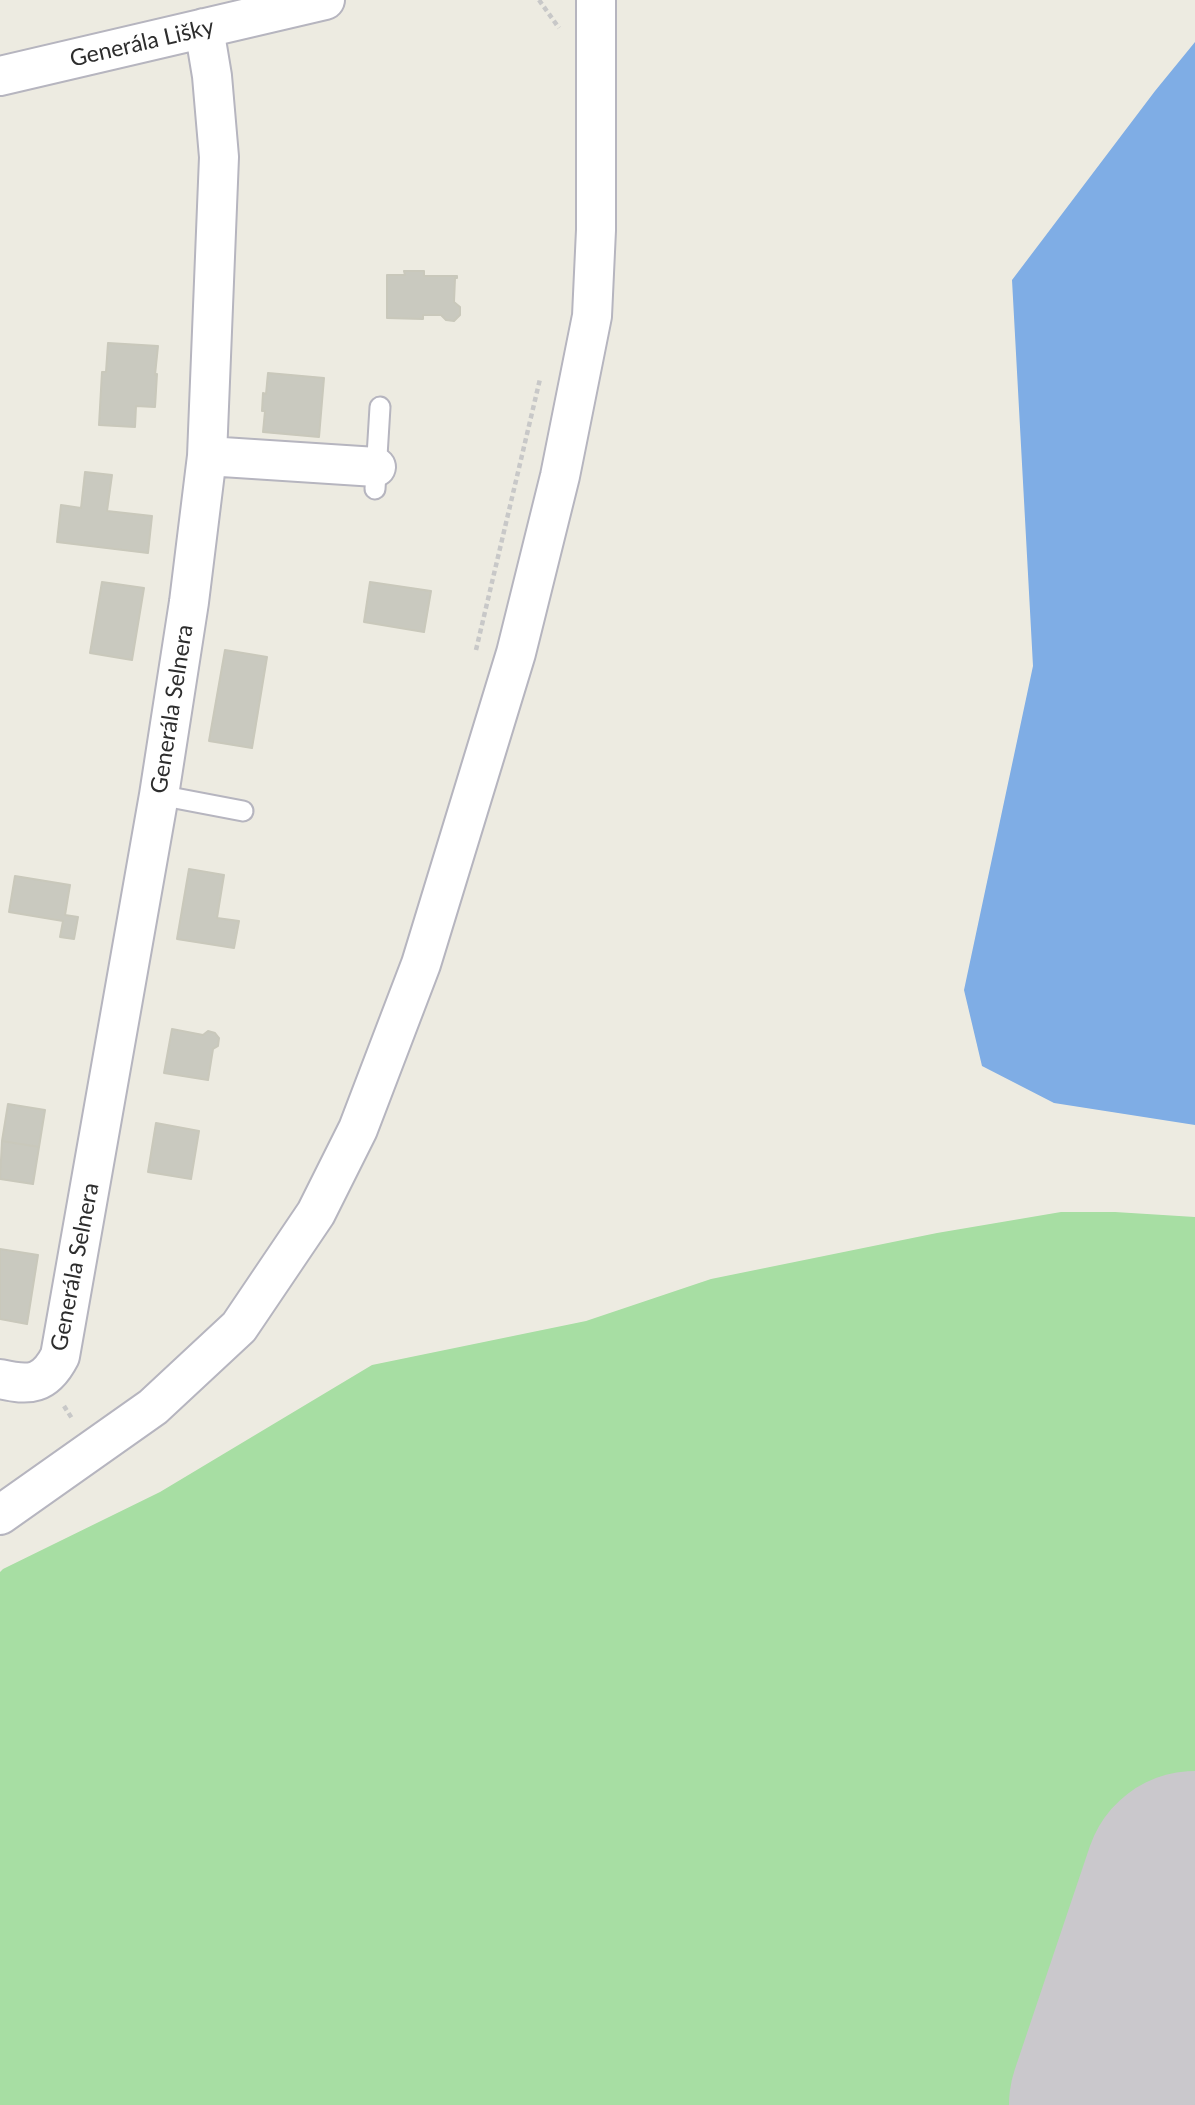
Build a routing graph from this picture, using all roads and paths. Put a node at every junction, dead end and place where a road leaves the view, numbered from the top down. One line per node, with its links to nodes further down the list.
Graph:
1 (326, 0): 4 (street, Generála Lišky)
2 (539, 0): 5 (path)
3 (596, 0): 17 (street)
4 (204, 28): 6 (street, Generála Lišky); 9 (street, Generála Selnera)
5 (564, 36)
6 (0, 76)
7 (542, 368): 11 (path)
8 (380, 407): 10 (lane)
9 (207, 456): 10 (street); 12 (street, Generála Selnera)
10 (375, 478)
11 (474, 659)
12 (159, 795): 13 (lane); 14 (street, Generála Selnera)
13 (243, 811)
14 (0, 1379)
15 (83, 1412): 16 (path)
16 (63, 1427)
17 (0, 1516)

